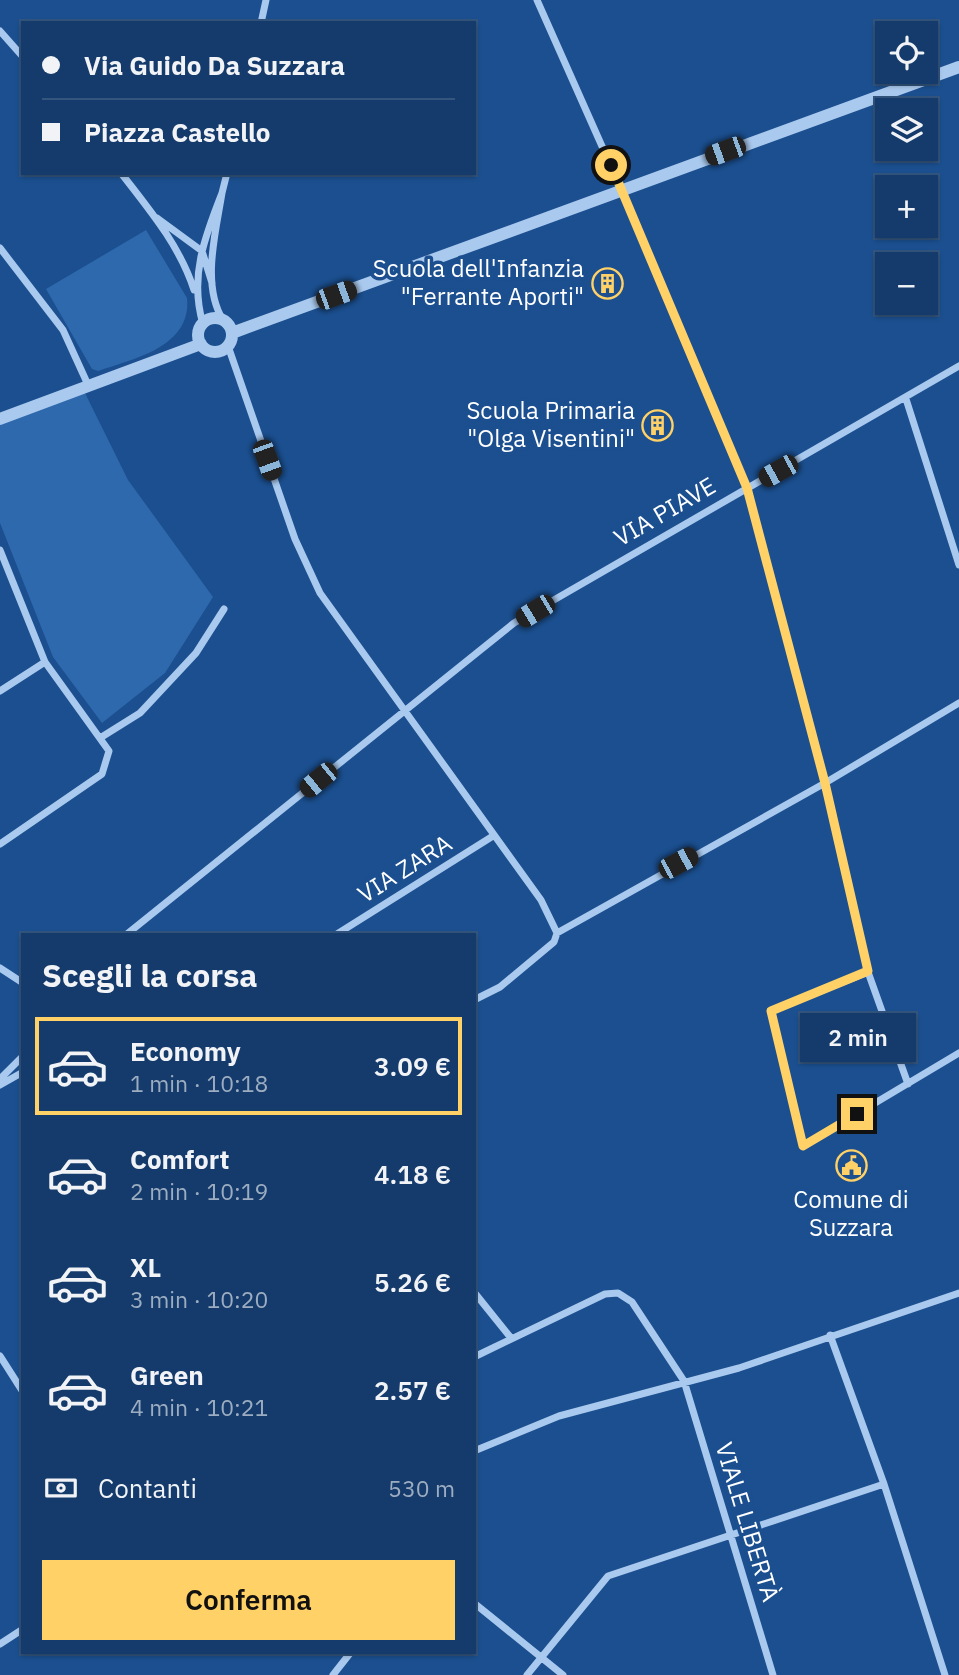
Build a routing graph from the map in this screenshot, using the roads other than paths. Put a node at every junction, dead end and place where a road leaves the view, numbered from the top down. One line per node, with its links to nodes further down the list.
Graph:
1 (266, 0): 3 (street)
2 (537, 0): 9 (street)
3 (261, 21)
4 (0, 31): 5 (street)
5 (21, 55)
6 (959, 67): 9 (street)
7 (123, 175): 11 (street)
8 (226, 175): 10 (street)
9 (621, 189): 18 (street); 25 (street)
10 (222, 193): 13 (street); 14 (street)
11 (154, 215): 13 (street); 15 (street)
12 (0, 248): 22 (street)
13 (202, 251): 14 (street); 15 (street)
14 (213, 285): 16 (street)
15 (196, 298): 17 (street)
16 (223, 320): 17 (street); 18 (street)
17 (203, 324): 19 (street)
18 (232, 333): 20 (street)
19 (201, 344): 20 (street); 22 (street)
20 (228, 346): 32 (street)
21 (959, 366): 23 (street, VIA PIAVE)
22 (89, 387): 24 (street)
23 (906, 399): 25 (street, VIA PIAVE); 27 (street)
24 (0, 419)
25 (747, 488): 32 (street, VIA PIAVE); 34 (street)
26 (0, 551): 29 (street)
27 (959, 565)
28 (224, 608): 33 (street)
29 (45, 662): 30 (street); 33 (street)
30 (0, 691)
31 (959, 703): 34 (street)
32 (404, 711): 35 (street); 37 (street, VIA PIAVE)
33 (100, 738): 36 (street)
34 (825, 783): 39 (street); 41 (street)
35 (493, 836): 38 (street, VIA ZARA); 39 (street)
36 (0, 844)
37 (128, 933)
38 (339, 933)
39 (557, 933): 43 (street)
40 (0, 968): 42 (street)
41 (868, 971): 48 (street); 48 (street)
42 (21, 982)
43 (476, 999)
44 (959, 1053): 48 (street)
45 (21, 1058): 47 (street)
46 (21, 1073): 49 (street)
47 (0, 1079)
48 (908, 1084)
49 (0, 1086)
50 (959, 1293): 52 (street)
51 (476, 1294): 53 (street)
52 (830, 1335): 56 (street); 59 (street)
53 (511, 1338): 55 (street); 56 (street, VIALE LIBERTÀ)
54 (0, 1356): 57 (street)
55 (476, 1356)
56 (684, 1381): 58 (street); 60 (street, VIALE LIBERTÀ)
57 (21, 1389)
58 (476, 1450)
59 (884, 1484): 60 (street); 70 (street)
60 (731, 1536): 65 (street); 69 (street, VIALE LIBERTÀ)
61 (476, 1605): 65 (street)
62 (21, 1630): 63 (street)
63 (0, 1644)
64 (349, 1654): 66 (street)
65 (541, 1657): 67 (street); 68 (street)
66 (333, 1675)
67 (527, 1675)
68 (563, 1675)
69 (773, 1675)
70 (945, 1675)

